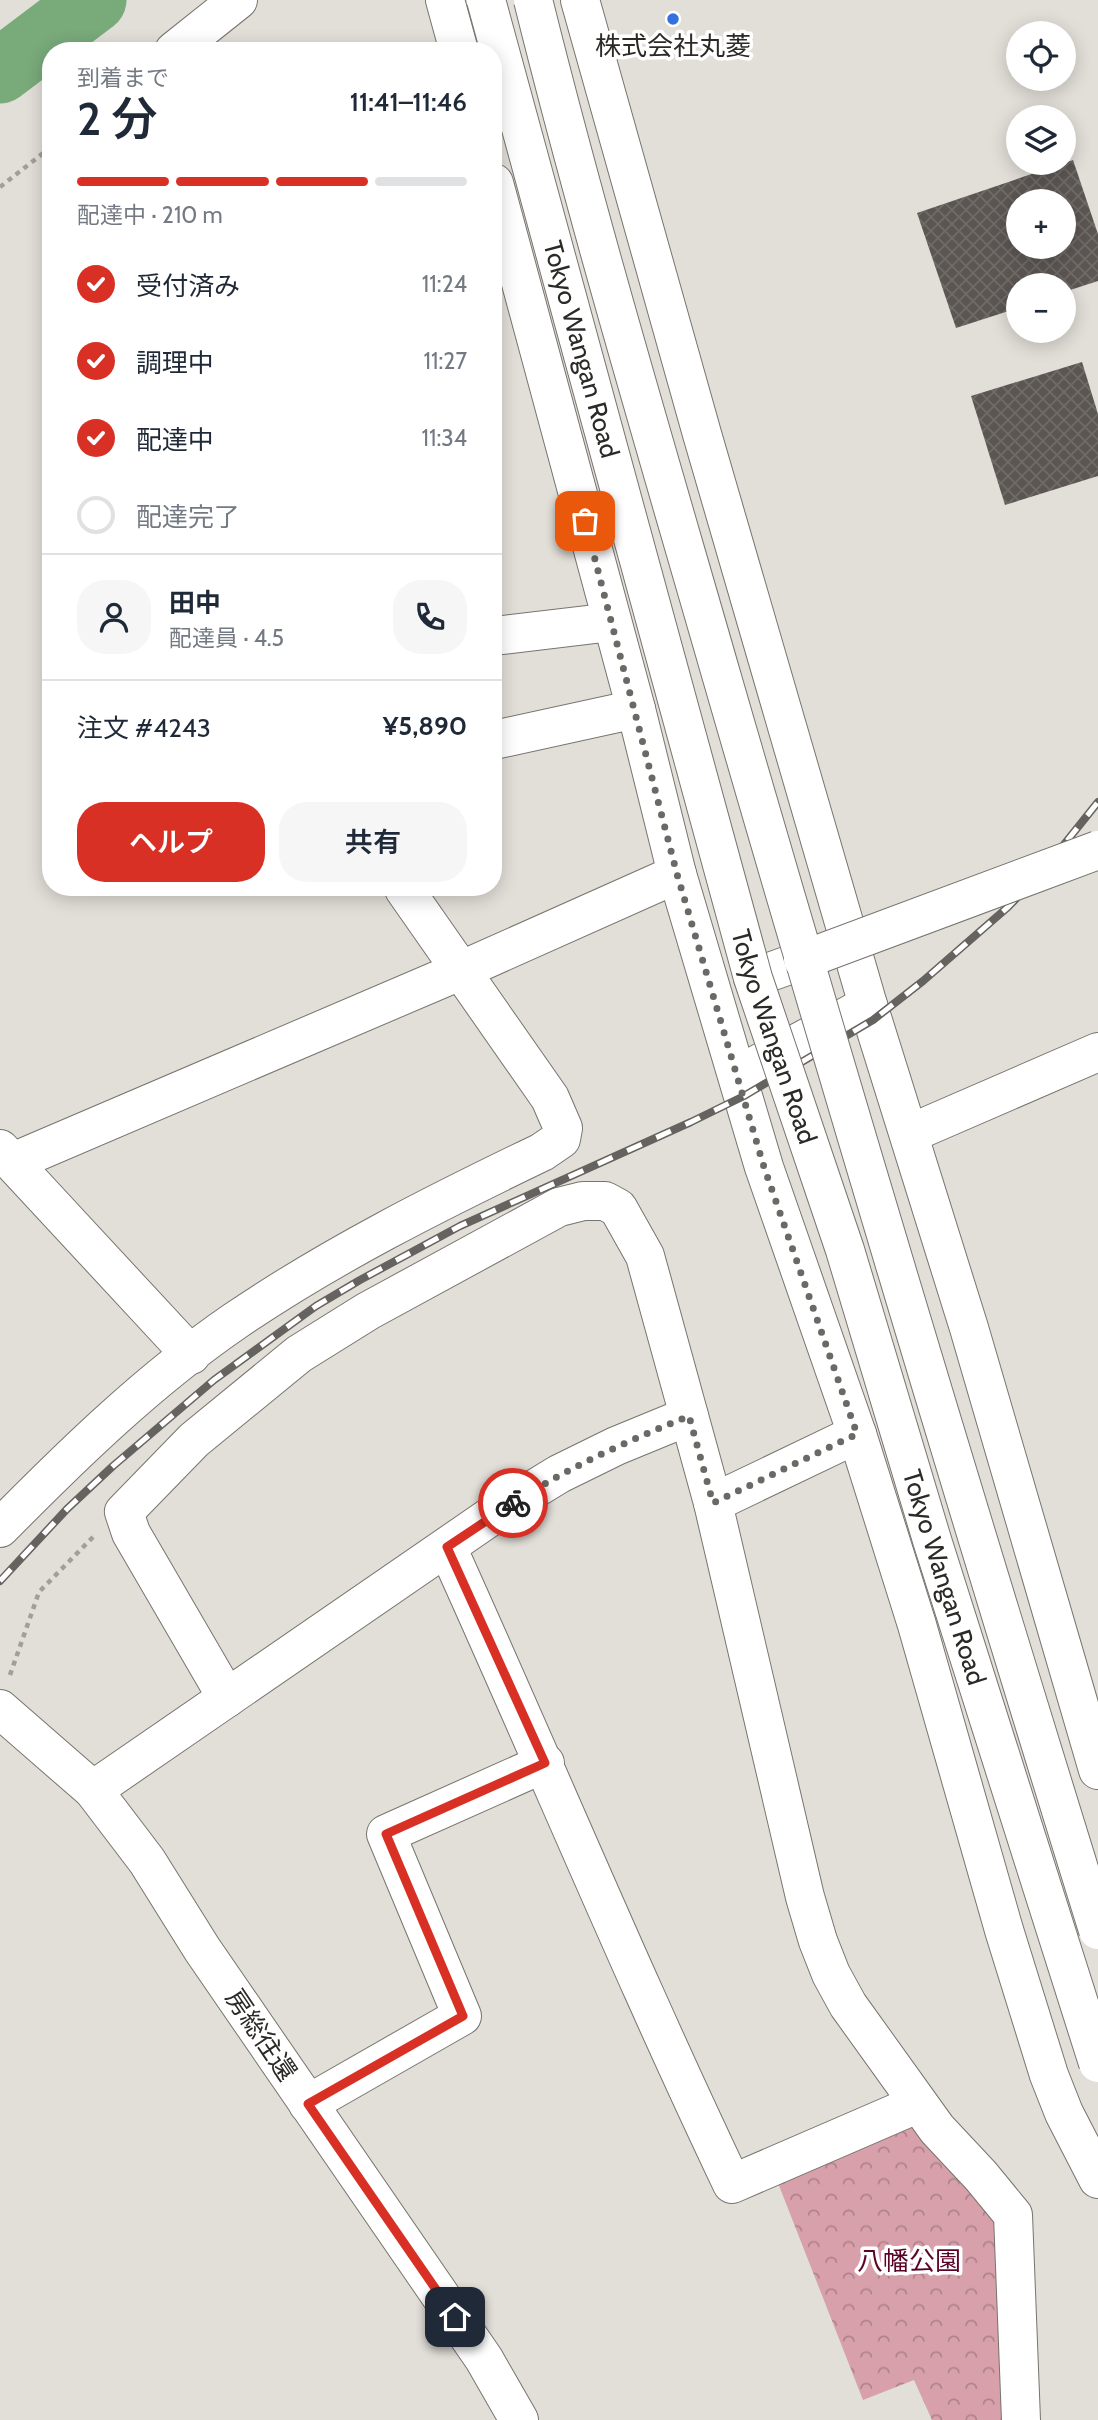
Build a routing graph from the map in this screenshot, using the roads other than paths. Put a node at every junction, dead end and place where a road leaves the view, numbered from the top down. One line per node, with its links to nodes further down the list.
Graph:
1 (239, 0): 6 (main road)
2 (445, 0): 7 (main road)
3 (486, 0): 8 (main road, Tokyo Wangan Road, bridge)
4 (533, 0): 18 (main road, Tokyo Wangan Road, bridge)
5 (580, 0): 21 (main road)
6 (185, 42)
7 (457, 42)
8 (497, 42)
9 (502, 59): 20 (main road, Tokyo Wangan Road, bridge)
10 (502, 213): 11 (main road)
11 (612, 622): 12 (main road); 13 (main road)
12 (502, 635)
13 (636, 709): 14 (main road); 16 (main road)
14 (502, 738)
15 (1098, 850): 18 (main road, bridge)
16 (677, 874): 19 (main road); 23 (main road)
17 (409, 896): 19 (main road)
18 (803, 960): 20 (main road); 37 (main road, Tokyo Wangan Road, bridge)
19 (462, 970): 25 (main road); 26 (main road)
20 (753, 978): 38 (main road, Tokyo Wangan Road, bridge)
21 (869, 1005): 23 (main road); 24 (main road)
22 (1098, 1052): 24 (main road)
23 (738, 1075): 28 (main road)
24 (909, 1134): 35 (main road)
25 (6, 1156): 26 (main road)
26 (191, 1354): 30 (main road)
27 (689, 1416): 29 (main road); 31 (main road); 33 (main road)
28 (857, 1434): 29 (main road); 41 (main road)
29 (713, 1503): 40 (main road)
30 (7, 1506)
31 (447, 1547): 33 (main road); 34 (main road)
32 (4, 1694): 36 (main road, 房総往還)
33 (227, 1698): 36 (main road)
34 (545, 1763): 39 (main road); 40 (main road)
35 (1098, 1770)
36 (93, 1790): 39 (main road, 房総往還)
37 (1098, 1930)
38 (1098, 2063)
39 (308, 2104): 42 (main road, 房総往還)
40 (917, 2104): 43 (main road)
41 (1098, 2179)
42 (519, 2420)
43 (1021, 2420)

